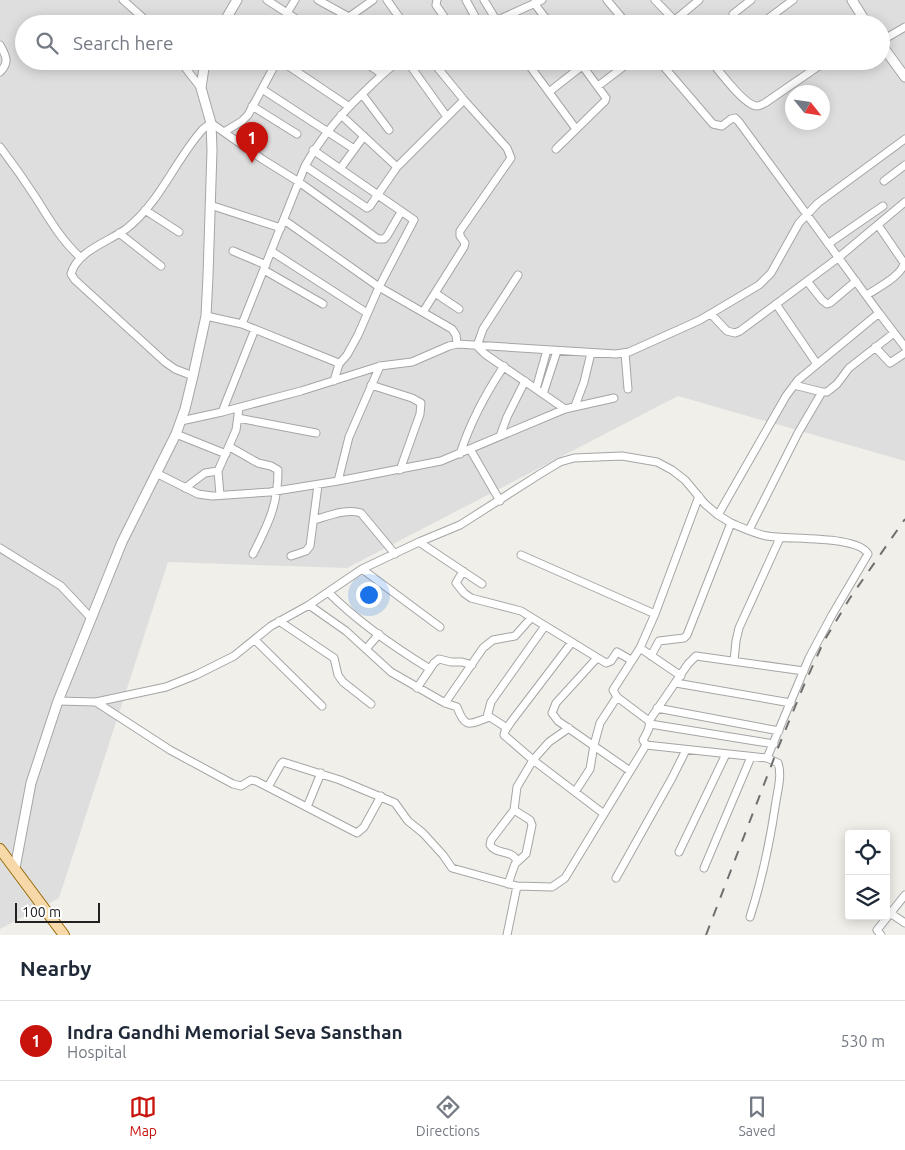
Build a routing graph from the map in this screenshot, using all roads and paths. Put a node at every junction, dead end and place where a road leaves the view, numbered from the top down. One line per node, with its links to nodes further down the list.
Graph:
1 (123, 0): 21 (street)
2 (237, 0): 22 (street)
3 (267, 0): 19 (street)
4 (295, 0): 19 (street)
5 (318, 0): 24 (street)
6 (373, 0): 25 (street)
7 (387, 0): 26 (street)
8 (437, 0): 27 (street)
9 (466, 0): 28 (street)
10 (484, 0): 29 (street)
11 (542, 0): 18 (street)
12 (607, 0): 32 (street)
13 (655, 0): 33 (street)
14 (699, 0): 34 (street)
15 (751, 0): 20 (street)
16 (793, 0): 35 (street)
17 (852, 0): 36 (street)
18 (532, 3): 30 (street); 31 (street)
19 (287, 13): 23 (street)
20 (733, 14)
21 (140, 15)
22 (229, 15)
23 (290, 15)
24 (345, 15)
25 (352, 15)
26 (398, 15)
27 (442, 15)
28 (474, 15)
29 (491, 15)
30 (510, 15)
31 (542, 15)
32 (620, 15)
33 (669, 15)
34 (683, 15)
35 (773, 15)
36 (861, 15)
37 (905, 27): 38 (street)
38 (890, 36)
39 (0, 45): 56 (street)
40 (890, 56): 58 (street)
41 (187, 70): 60 (street)
42 (204, 70): 60 (street)
43 (272, 70): 61 (street)
44 (295, 70): 66 (street)
45 (376, 70): 57 (street)
46 (388, 70): 57 (street)
47 (413, 70): 68 (street)
48 (439, 70): 64 (street)
49 (533, 70): 62 (street)
50 (573, 70): 62 (street)
51 (585, 70): 59 (street)
52 (620, 70): 59 (street)
53 (667, 70): 93 (street)
54 (719, 70): 55 (street)
55 (813, 70)
56 (0, 72)
57 (382, 74): 63 (street)
58 (905, 78)
59 (598, 86): 70 (street)
60 (201, 88): 69 (street)
61 (262, 89): 65 (street); 73 (street)
62 (549, 92): 70 (street)
63 (362, 94): 66 (street); 71 (street)
64 (464, 100): 68 (street); 110 (street)
65 (252, 106): 72 (street); 74 (street)
66 (348, 106): 67 (street)
67 (341, 115): 73 (street); 75 (street)
68 (447, 117): 83 (street)
69 (211, 123): 72 (street); 89 (street); 91 (street)
70 (576, 129): 78 (street)
71 (389, 130)
72 (224, 132): 86 (street)
73 (328, 132): 79 (street); 80 (street)
74 (296, 134)
75 (364, 136): 80 (street); 83 (street)
76 (905, 139): 93 (street)
77 (0, 147): 102 (street)
78 (556, 149)
79 (313, 150): 82 (street); 84 (street)
80 (354, 150): 84 (street)
81 (905, 165): 85 (street)
82 (305, 166): 86 (street); 87 (street)
83 (397, 167): 87 (street)
84 (340, 169): 87 (street)
85 (884, 181)
86 (299, 182): 92 (street); 94 (street)
87 (377, 195): 92 (street)
88 (905, 202): 95 (street)
89 (210, 205): 96 (street); 119 (street)
90 (883, 206): 99 (street)
91 (145, 210): 97 (street); 98 (street)
92 (401, 212): 109 (street)
93 (807, 214): 99 (street); 118 (street)
94 (284, 220): 96 (street); 109 (street)
95 (878, 225): 103 (street); 111 (street)
96 (281, 228): 101 (street)
97 (179, 232)
98 (119, 233): 102 (street); 104 (street)
99 (828, 244): 103 (street)
100 (232, 251): 105 (street)
101 (271, 251): 105 (street); 116 (street)
102 (80, 257): 136 (street)
103 (838, 258): 107 (street); 108 (street)
104 (162, 266)
105 (265, 268): 112 (street); 120 (street)
106 (518, 275): 124 (street)
107 (807, 281): 108 (street); 113 (street)
108 (856, 281): 111 (street)
109 (379, 287): 115 (street); 116 (street)
110 (435, 293): 114 (street); 115 (street)
111 (866, 295): 117 (street)
112 (323, 304)
113 (776, 304): 118 (street); 133 (street)
114 (459, 309)
115 (424, 312): 123 (street)
116 (367, 313): 132 (street)
117 (879, 313): 122 (street); 133 (street)
118 (711, 314): 130 (street)
119 (206, 316): 120 (street); 136 (street)
120 (242, 324): 121 (street)
121 (255, 329): 132 (street); 149 (street)
122 (894, 333): 125 (street); 126 (street)
123 (457, 344): 124 (street); 134 (street)
124 (477, 346): 127 (street); 135 (street)
125 (905, 347)
126 (875, 348): 131 (street); 143 (street)
127 (547, 350): 128 (street); 141 (street)
128 (557, 351): 129 (street); 144 (street)
129 (591, 353): 130 (street); 146 (street)
130 (625, 353): 142 (street)
131 (905, 353)
132 (339, 364): 138 (street)
133 (817, 364): 140 (street)
134 (380, 366): 138 (street); 139 (street)
135 (504, 366): 137 (street); 157 (street)
136 (193, 376): 151 (street)
137 (525, 381): 141 (street); 154 (street)
138 (334, 382): 147 (street)
139 (371, 385): 158 (street); 161 (street)
140 (794, 385): 143 (street); 168 (street)
141 (536, 389): 144 (street)
142 (628, 389)
143 (822, 392): 171 (street)
144 (543, 394): 148 (street)
145 (614, 398): 146 (street)
146 (575, 406): 148 (street)
147 (239, 408): 149 (street); 150 (street)
148 (565, 409): 154 (street)
149 (222, 412): 151 (street)
150 (238, 418): 152 (street); 155 (street)
151 (181, 421): 153 (street)
152 (316, 433)
153 (176, 434): 155 (street); 160 (street)
154 (500, 436): 156 (street)
155 (228, 450): 159 (street); 164 (street)
156 (470, 450): 157 (street); 167 (street)
157 (460, 454): 158 (street)
158 (400, 470): 161 (street)
159 (218, 471): 163 (street); 165 (street)
160 (156, 474): 163 (street); 185 (street)
161 (338, 482): 162 (street)
162 (318, 484): 164 (street); 169 (street)
163 (185, 488): 165 (street)
164 (278, 491): 165 (street); 175 (street)
165 (220, 495)
166 (699, 496): 167 (street); 168 (street); 184 (street)
167 (500, 501): 173 (street)
168 (718, 515): 170 (street)
169 (314, 520): 176 (street); 178 (street)
170 (731, 523): 171 (street); 195 (street)
171 (749, 530): 172 (street)
172 (780, 538): 198 (street); 201 (street)
173 (419, 542): 176 (street); 180 (street)
174 (0, 548): 185 (street)
175 (254, 554)
176 (395, 554): 179 (street)
177 (521, 555): 184 (street)
178 (291, 556)
179 (362, 569): 182 (street); 189 (street)
180 (463, 571): 181 (street); 186 (street)
181 (482, 584)
182 (328, 592): 183 (street); 190 (street)
183 (309, 605): 187 (street); 194 (street)
184 (655, 614): 193 (street)
185 (91, 618): 206 (street)
186 (531, 618): 188 (street); 199 (street)
187 (279, 621): 191 (street); 210 (street)
188 (545, 626): 192 (street); 213 (street)
189 (440, 627)
190 (379, 634): 194 (street); 200 (street)
191 (255, 640): 207 (street); 211 (street)
192 (572, 642): 196 (street); 215 (street)
193 (640, 648): 195 (street); 197 (street)
194 (366, 649): 204 (street)
195 (651, 656): 202 (street)
196 (597, 658): 197 (street); 216 (street)
197 (631, 660): 205 (street)
198 (734, 661): 201 (street); 202 (street)
199 (472, 664): 200 (street); 208 (street)
200 (430, 669): 204 (street)
201 (804, 671): 209 (street)
202 (681, 676): 203 (street)
203 (676, 683): 209 (street); 212 (street)
204 (417, 688): 208 (street)
205 (617, 697): 214 (street); 219 (street)
206 (58, 701): 207 (street); 237 (street)
207 (96, 702): 228 (street)
208 (445, 703): 213 (street)
209 (791, 703): 217 (street)
210 (371, 704)
211 (322, 706)
212 (657, 708): 214 (street); 217 (street)
213 (487, 717): 215 (street)
214 (649, 723): 218 (street); 220 (street)
215 (507, 728): 225 (street)
216 (569, 728): 219 (street); 225 (street)
217 (780, 731): 218 (street)
218 (774, 744): 224 (street)
219 (594, 745): 226 (street); 229 (street)
220 (646, 745): 221 (street); 226 (street)
221 (686, 750): 222 (street); 239 (street)
222 (726, 754): 223 (street); 235 (street)
223 (751, 757): 224 (street); 238 (street)
224 (767, 758): 244 (street)
225 (533, 760): 229 (street); 232 (street)
226 (630, 771): 233 (street)
227 (321, 774): 228 (street); 230 (street); 231 (street)
228 (268, 787): 231 (street)
229 (575, 792): 233 (street)
230 (381, 796): 231 (street); 240 (street)
231 (308, 807)
232 (514, 810): 236 (street); 236 (street)
233 (604, 814): 241 (street)
234 (0, 849): 237 (main road)
235 (679, 852)
236 (517, 862): 240 (street)
237 (15, 868): 247 (main road)
238 (704, 868)
239 (616, 878)
240 (508, 884): 241 (street)
241 (517, 886): 248 (street)
242 (905, 895): 243 (street)
243 (890, 913): 246 (street)
244 (750, 917)
245 (885, 920): 249 (street)
246 (905, 923)
247 (64, 935)
248 (507, 935)
249 (881, 935)

